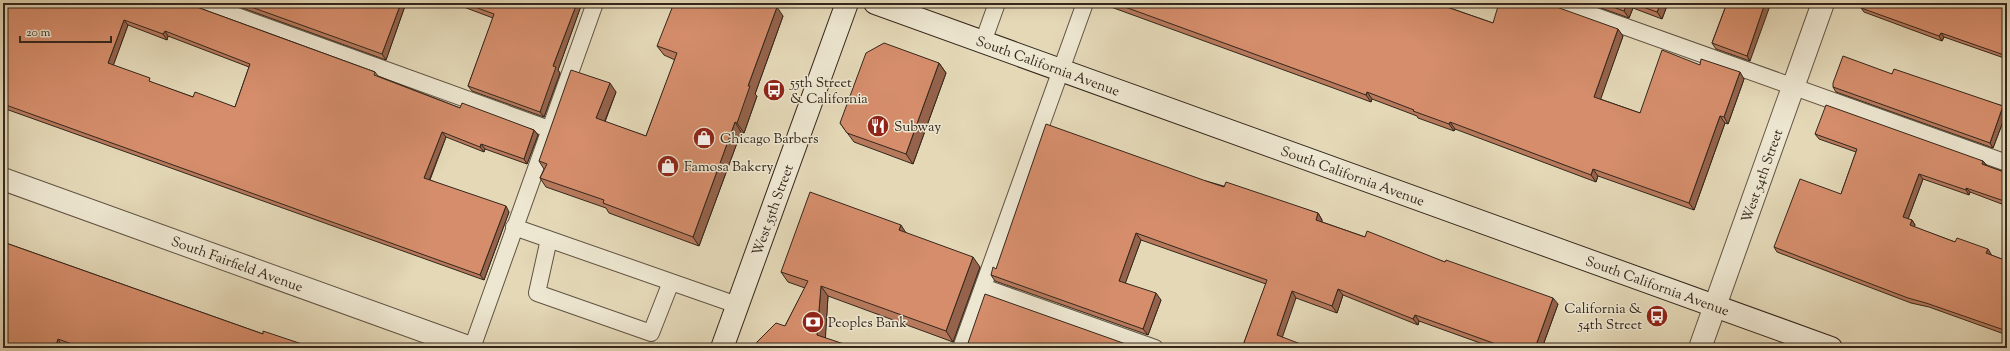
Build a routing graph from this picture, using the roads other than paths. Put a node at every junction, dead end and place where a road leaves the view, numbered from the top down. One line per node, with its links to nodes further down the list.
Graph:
1 (201, 3): 12 (lane)
2 (595, 3): 12 (lane)
3 (847, 3): 19 (street, West 55th Street)
4 (875, 3): 9 (street, South California Avenue)
5 (997, 3): 9 (lane)
6 (1085, 3): 10 (lane)
7 (1559, 3): 11 (lane)
8 (1823, 3): 11 (street, West 54th Street)
9 (983, 42): 10 (street, South California Avenue)
10 (1061, 70): 18 (lane); 20 (street, South California Avenue)
11 (1793, 86): 13 (lane); 20 (street, West 54th Street)
12 (549, 129): 15 (lane)
13 (2007, 163)
14 (3, 179): 21 (street, South Fairfield Avenue)
15 (514, 227): 16 (lane); 21 (lane)
16 (549, 239): 17 (lane); 17 (lane)
17 (671, 282): 19 (lane)
18 (983, 287): 23 (lane); 24 (lane)
19 (737, 305): 22 (street, West 55th Street)
20 (1715, 306): 25 (street, West 54th Street); 26 (street, South California Avenue)
21 (471, 348)
22 (722, 348)
23 (961, 348)
24 (1155, 348)
25 (1700, 348)
26 (1831, 348)

